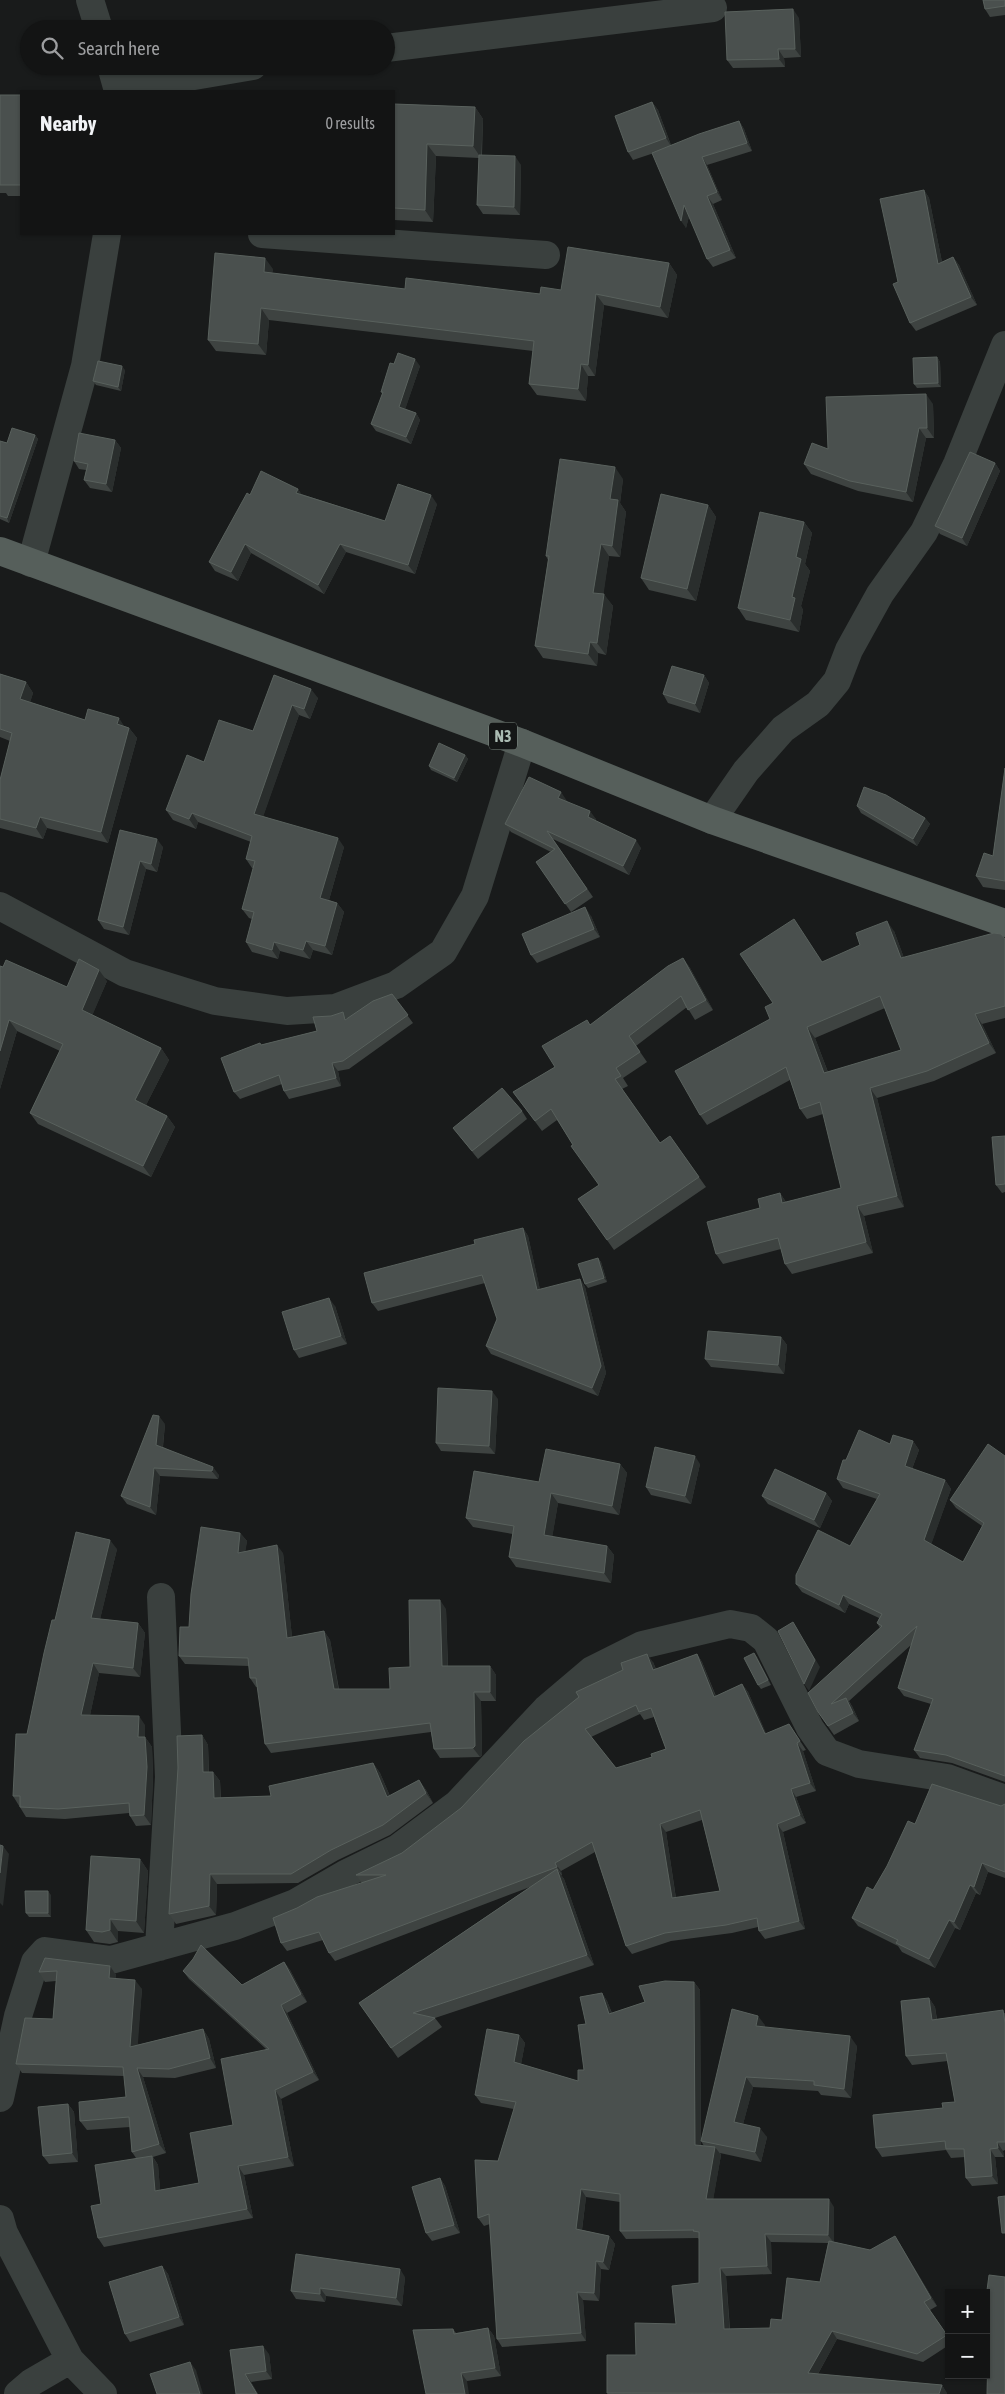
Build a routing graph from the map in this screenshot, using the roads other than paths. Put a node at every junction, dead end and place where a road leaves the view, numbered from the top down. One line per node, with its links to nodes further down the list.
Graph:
1 (90, 0): 3 (street)
2 (713, 8): 4 (street)
3 (97, 20)
4 (395, 47)
5 (176, 75): 6 (street)
6 (116, 82)
7 (107, 235): 12 (street)
8 (276, 235): 9 (street)
9 (546, 255)
10 (1005, 345): 14 (street)
11 (0, 551): 12 (main road, N3)
12 (31, 563): 13 (main road, N3)
13 (522, 743): 14 (main road, N3); 15 (street)
14 (712, 820): 16 (main road, N3)
15 (0, 906)
16 (1005, 923)
17 (161, 1596): 19 (street)
18 (1005, 1799): 19 (street)
19 (159, 1947): 20 (street)
20 (0, 2098)
21 (0, 2219): 22 (street)
22 (70, 2360): 23 (street); 24 (street)
23 (18, 2394)
24 (103, 2394)

